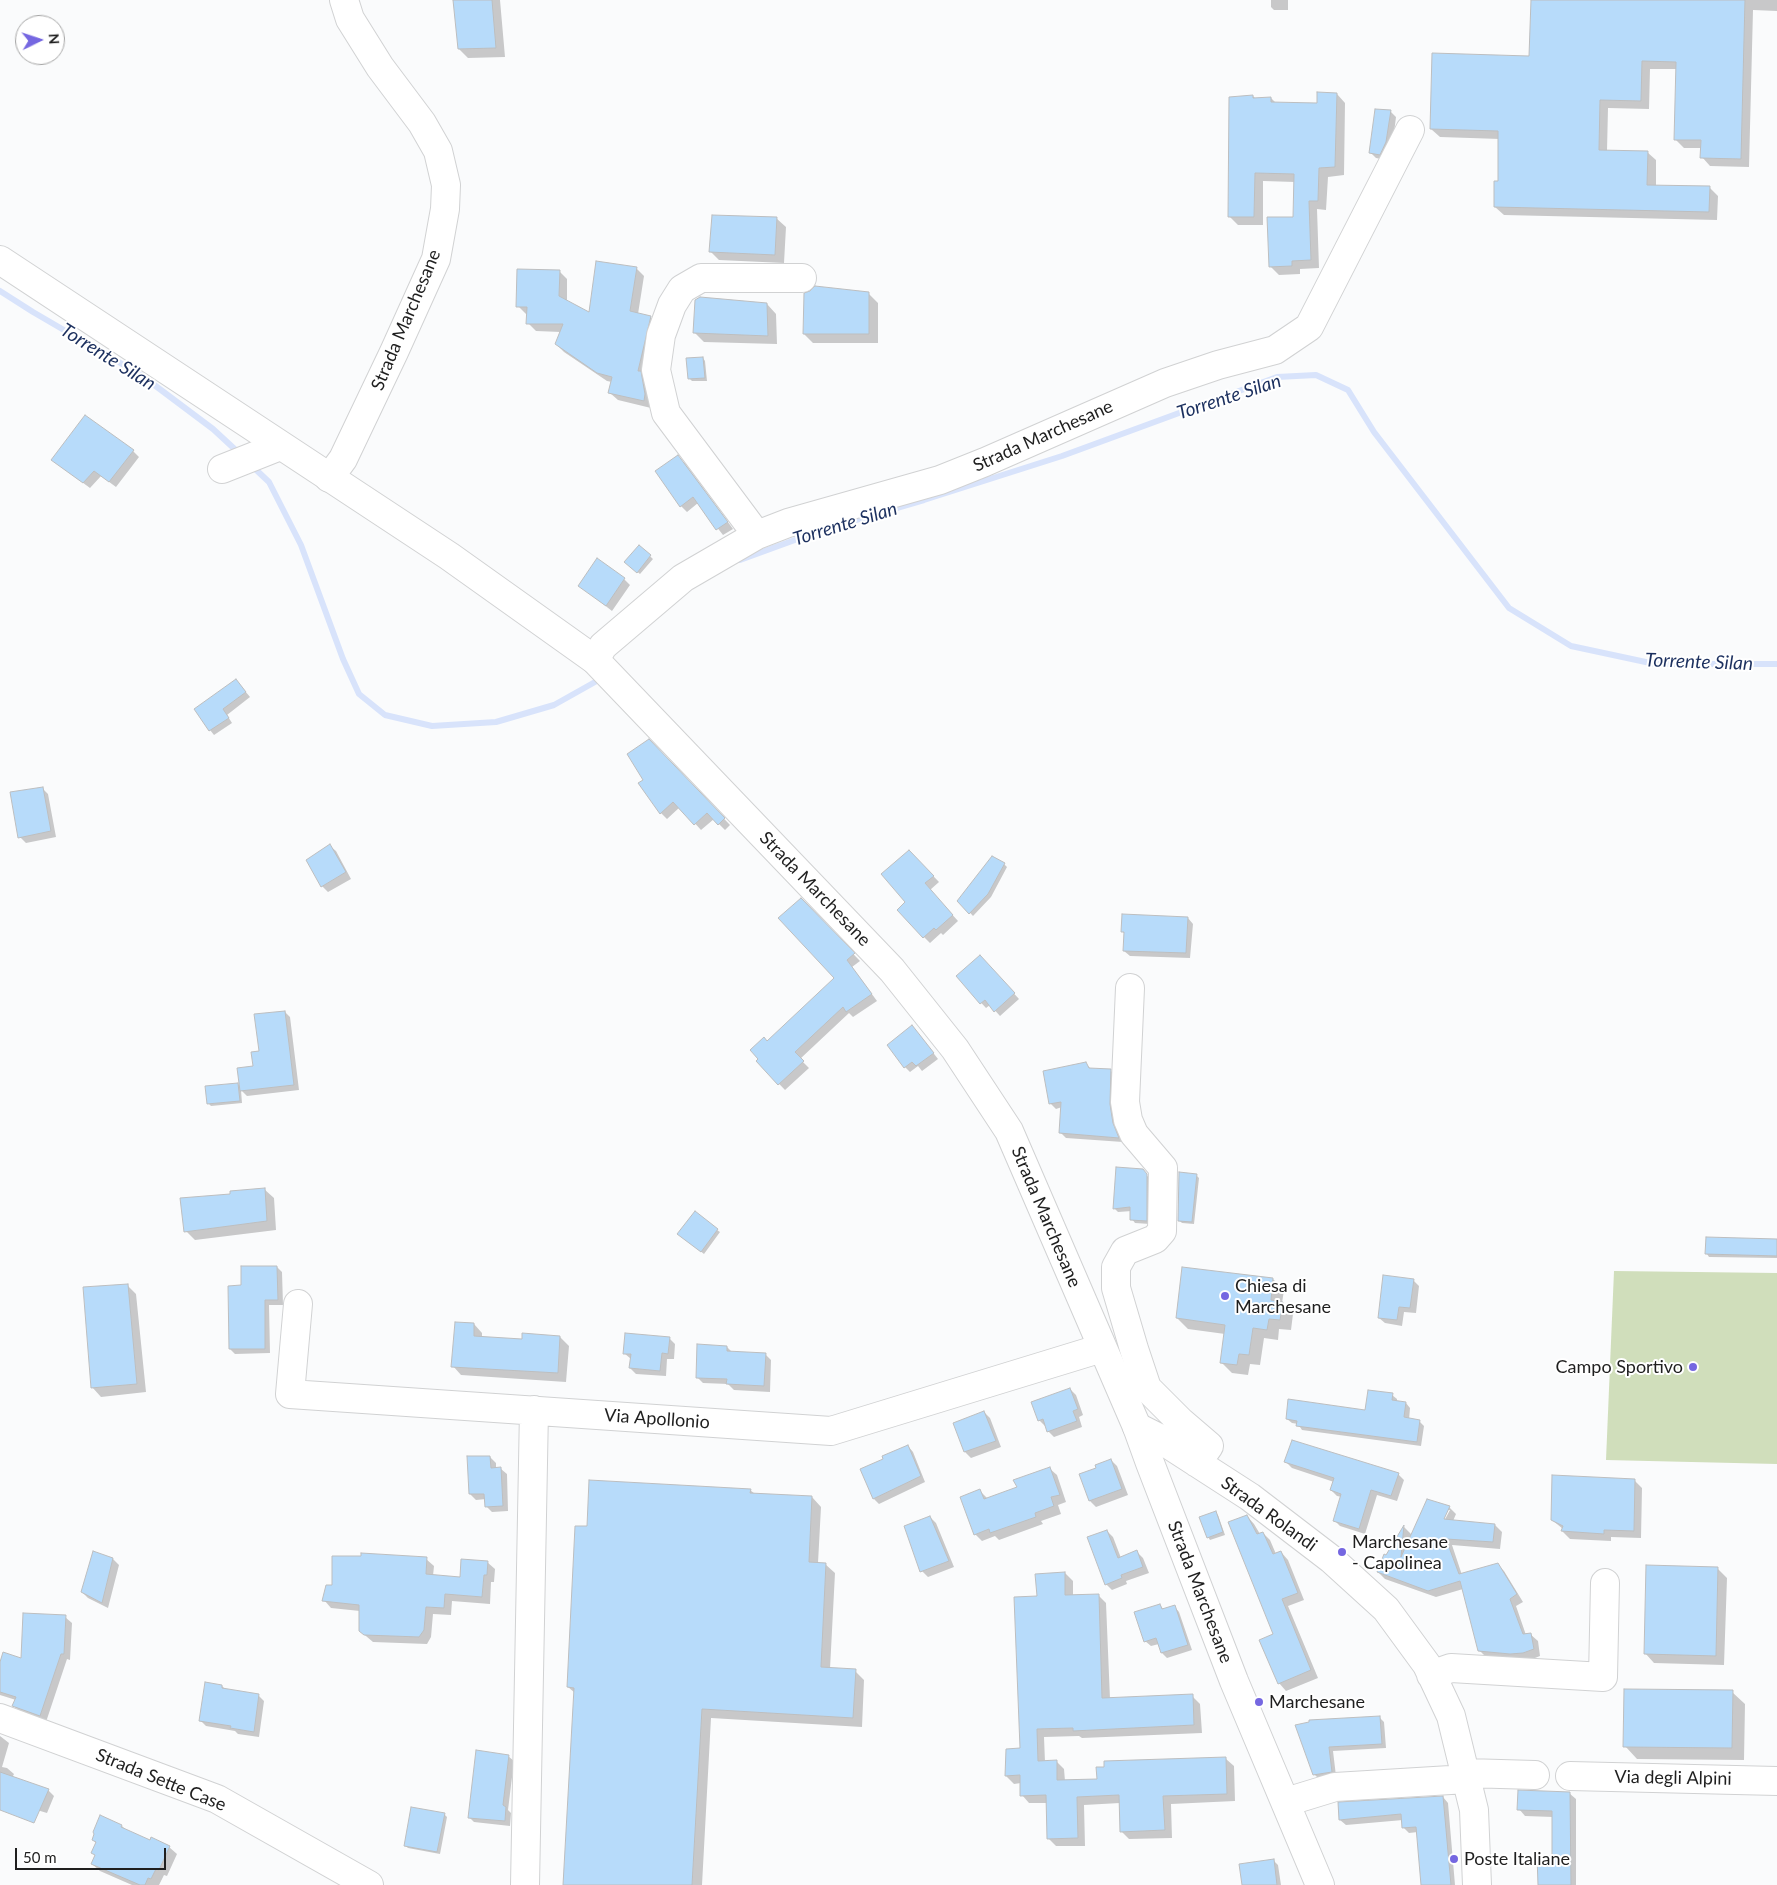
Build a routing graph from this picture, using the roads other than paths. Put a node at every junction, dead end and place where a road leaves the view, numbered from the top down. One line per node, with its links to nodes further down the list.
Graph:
1 (344, 0): 7 (street, Strada Marchesane)
2 (1410, 130): 8 (street, Strada Marchesane)
3 (0, 260): 5 (street, Strada Marchesane)
4 (802, 278): 8 (street)
5 (280, 446): 6 (street); 7 (street, Strada Marchesane)
6 (222, 469)
7 (329, 478): 9 (street, Strada Marchesane)
8 (757, 535): 9 (street, Strada Marchesane)
9 (595, 660): 12 (street, Strada Marchesane)
10 (1130, 988): 15 (street)
11 (298, 1304): 13 (street, Via Apollonio)
12 (1102, 1348): 13 (street, Via Apollonio); 14 (street, Strada Marchesane)
13 (534, 1410): 25 (street)
14 (1137, 1427): 15 (street, Strada Rolandi); 23 (street, Strada Marchesane)
15 (1197, 1463): 17 (street, Strada Rolandi)
16 (1605, 1583): 17 (street)
17 (1431, 1674): 20 (street, Strada Rolandi)
18 (0, 1718): 24 (street, Strada Sette Case)
19 (1535, 1775): 20 (street)
20 (1467, 1776): 23 (street); 27 (street, Strada Rolandi)
21 (1570, 1776): 22 (street, Via degli Alpini)
22 (1777, 1781)
23 (1286, 1802): 26 (street, Strada Marchesane)
24 (369, 1885)
25 (525, 1885)
26 (1320, 1885)
27 (1477, 1885)

